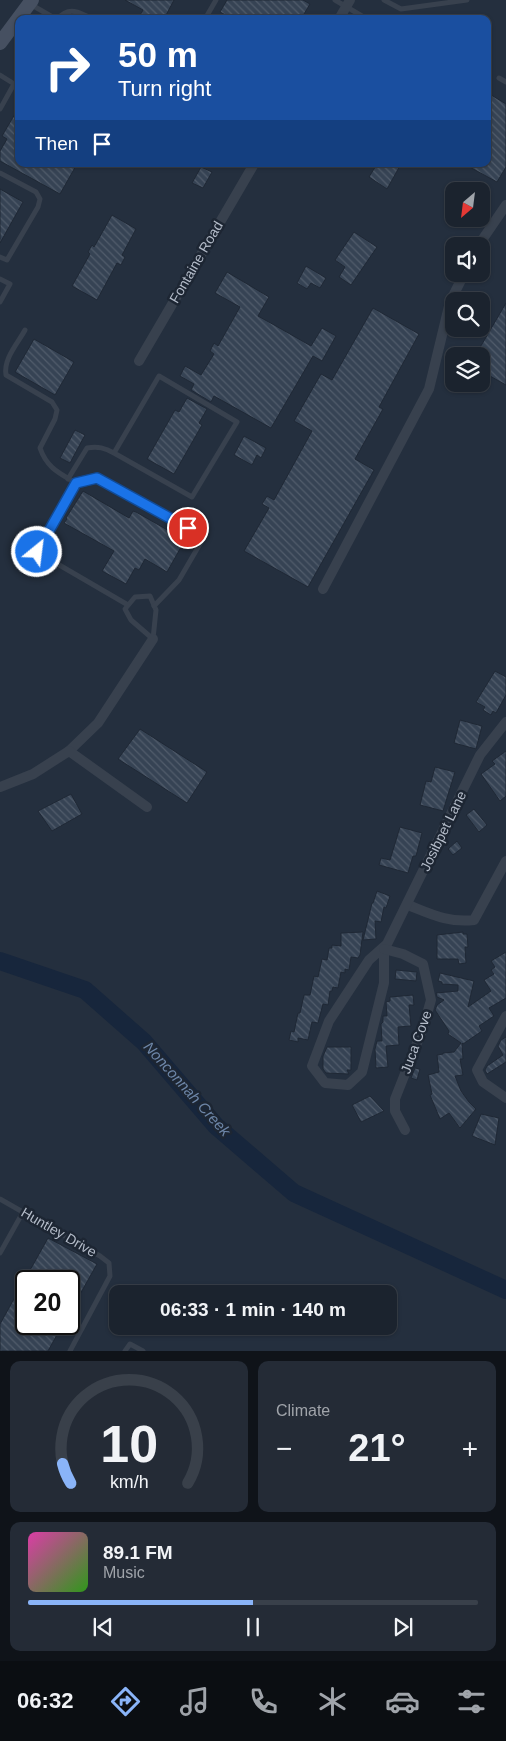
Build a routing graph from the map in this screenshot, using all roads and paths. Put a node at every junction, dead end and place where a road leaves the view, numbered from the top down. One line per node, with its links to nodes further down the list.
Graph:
1 (216, 0): 11 (lane)
2 (335, 0): 6 (lane)
3 (384, 0): 4 (lane)
4 (467, 0)
5 (31, 2): 7 (main road); 8 (lane)
6 (348, 3): 12 (street); 13 (lane)
7 (24, 15)
8 (51, 15)
9 (60, 15): 10 (lane)
10 (85, 15)
11 (207, 15)
12 (341, 15)
13 (362, 15)
14 (15, 30): 15 (main road)
15 (0, 43)
16 (0, 75): 19 (lane)
17 (499, 78): 18 (lane)
18 (506, 82)
19 (15, 84)
20 (15, 86): 21 (lane)
21 (0, 109)
22 (252, 167): 31 (street, Fontaine Road)
23 (0, 173): 26 (lane)
24 (506, 205): 25 (street)
25 (484, 237)
26 (0, 256)
27 (0, 279): 29 (lane)
28 (460, 282): 35 (street)
29 (0, 302)
30 (25, 330): 33 (lane)
31 (138, 361)
32 (114, 453): 32 (lane); 33 (lane)
33 (68, 479): 34 (lane)
34 (76, 483): 36 (lane); 37 (lane)
35 (323, 588)
36 (128, 605): 37 (lane); 38 (lane)
37 (154, 606): 38 (lane)
38 (153, 639): 40 (street)
39 (506, 722): 44 (street, Josibpet Lane)
40 (69, 751): 41 (street); 42 (street)
41 (0, 787)
42 (147, 807)
43 (506, 861): 44 (street)
44 (408, 905): 45 (street, Josibpet Lane)
45 (385, 946): 45 (street); 48 (street, Juca Cove)
46 (506, 1016): 47 (street)
47 (505, 1098)
48 (405, 1130)
49 (0, 1199): 50 (lane, Huntley Drive)
50 (23, 1212): 51 (lane); 52 (lane, Huntley Drive)
51 (0, 1253)
52 (70, 1351)
53 (125, 1351): 54 (lane)
54 (143, 1351)

